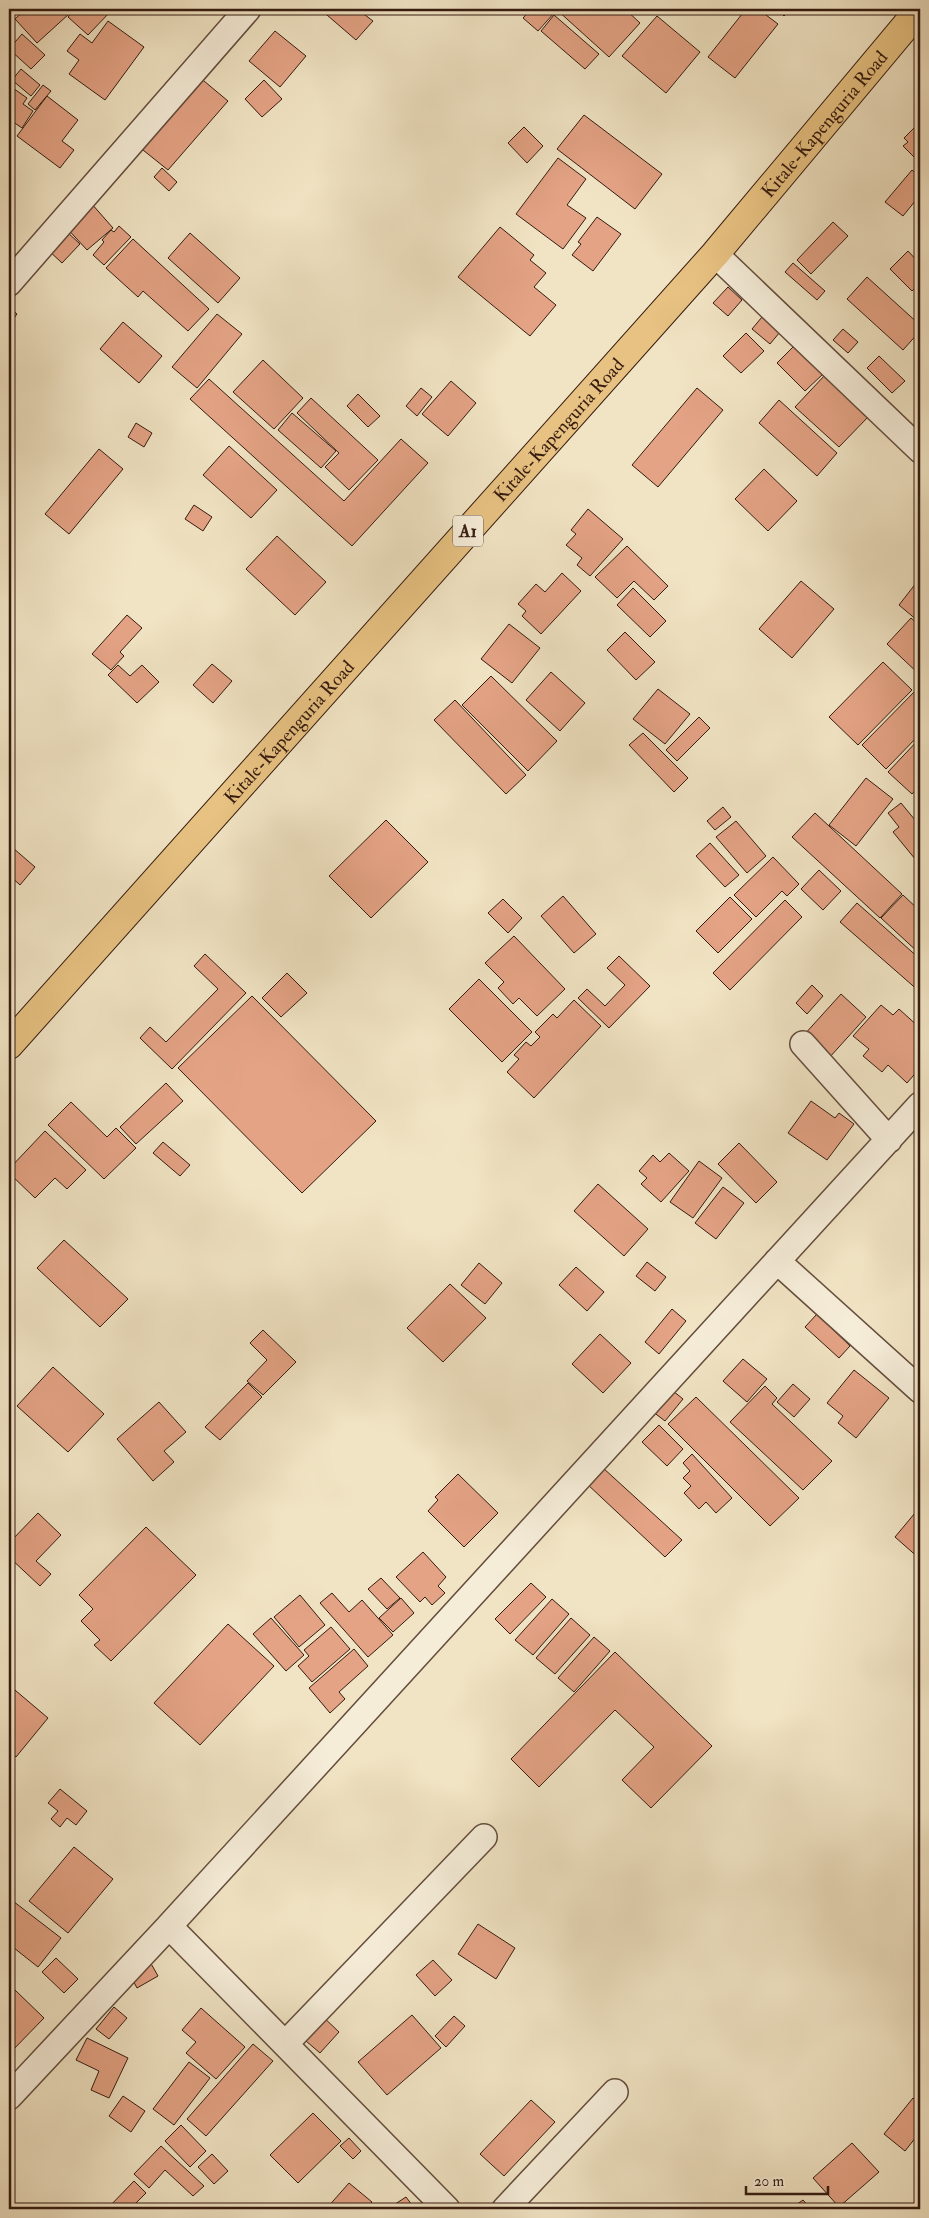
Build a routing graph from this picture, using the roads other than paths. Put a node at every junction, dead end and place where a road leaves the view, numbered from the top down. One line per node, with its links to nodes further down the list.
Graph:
1 (248, 9): 4 (street)
2 (920, 9): 3 (highway, Kitale-Kapenguria Road / A1)
3 (715, 254): 5 (street); 7 (highway, Kitale-Kapenguria Road / A1)
4 (9, 283)
5 (920, 450)
6 (803, 1044): 9 (street)
7 (9, 1045)
8 (920, 1105): 9 (street)
9 (889, 1140): 10 (street)
10 (777, 1261): 11 (street); 13 (street)
11 (920, 1390)
12 (484, 1837): 14 (street)
13 (168, 1926): 14 (street); 16 (street)
14 (285, 2044): 17 (street)
15 (615, 2092): 18 (street)
16 (9, 2097)
17 (448, 2209)
18 (505, 2209)

